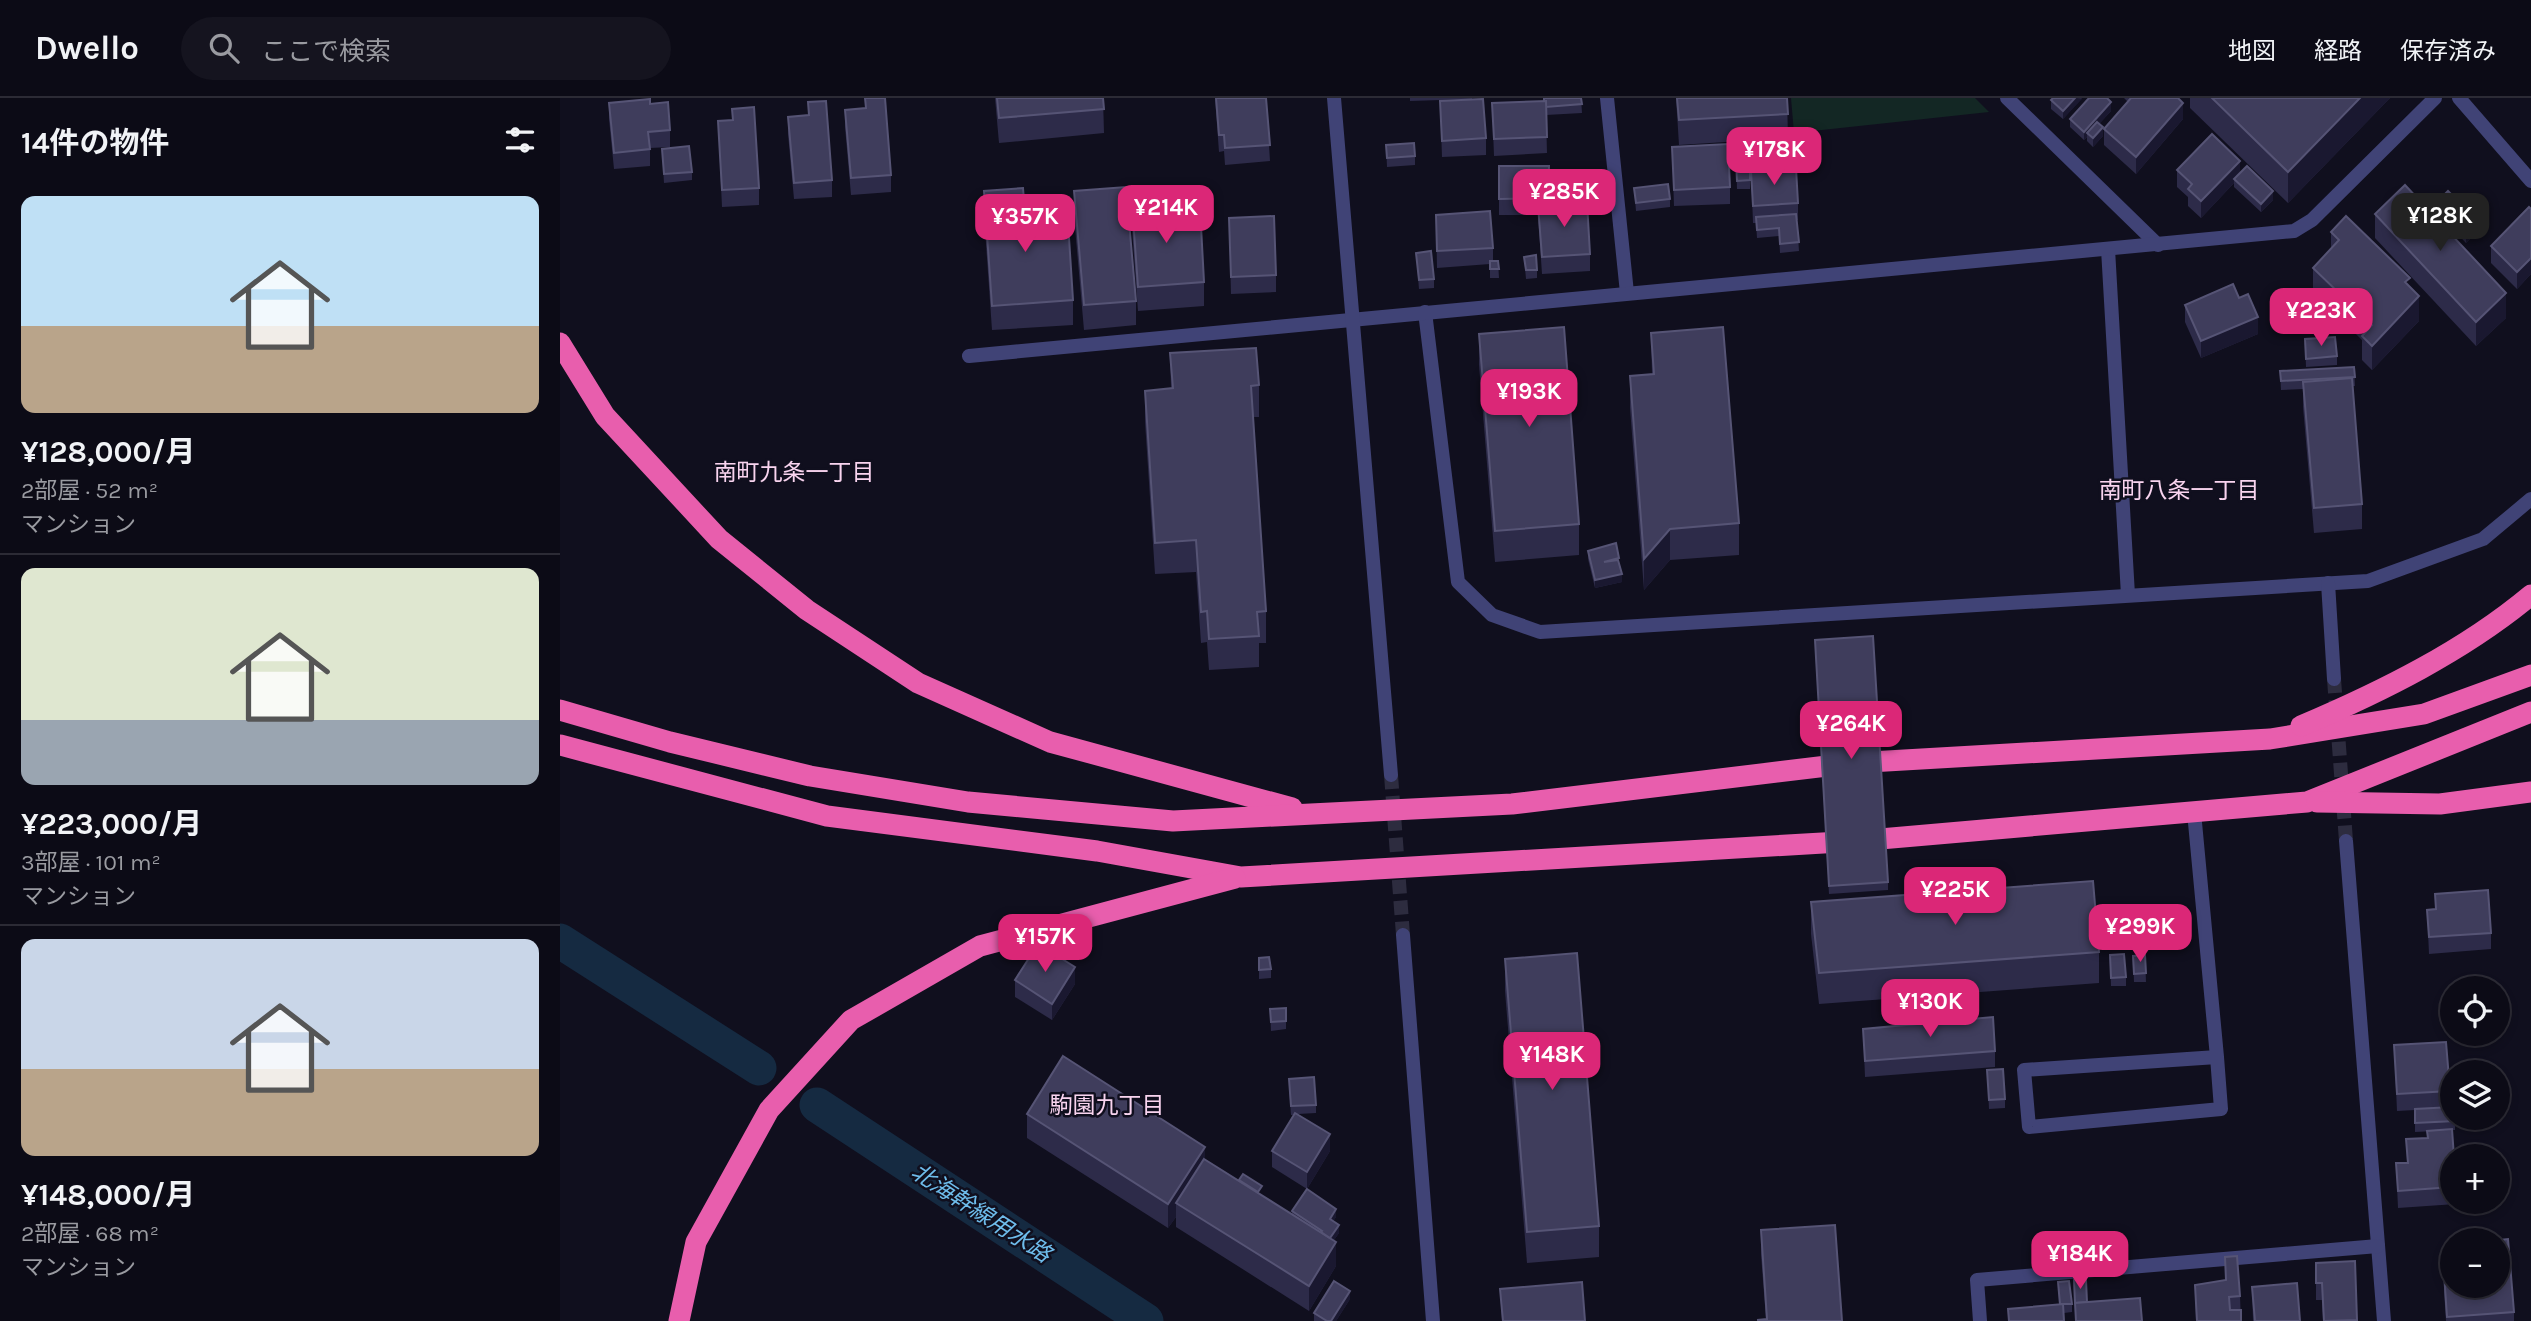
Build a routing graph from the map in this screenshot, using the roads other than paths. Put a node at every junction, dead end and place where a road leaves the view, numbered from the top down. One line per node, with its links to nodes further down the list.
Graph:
1 (1334, 98): 11 (street)
2 (1607, 98): 9 (street)
3 (2007, 98): 7 (street)
4 (2435, 98): 7 (street)
5 (2459, 98): 6 (street)
6 (2531, 181)
7 (2158, 245): 8 (street)
8 (2108, 249): 9 (street); 16 (street)
9 (1627, 293): 10 (street)
10 (1425, 312): 11 (street); 16 (street)
11 (1352, 320): 13 (street); 24 (street)
12 (560, 342): 28 (highway)
13 (969, 356)
14 (2531, 499): 15 (street)
15 (2328, 583): 16 (street); 19 (street)
16 (2128, 595)
17 (2531, 595): 22 (highway)
18 (2531, 675): 22 (highway)
19 (2334, 679)
20 (560, 710): 28 (highway)
21 (2531, 712): 26 (highway)
22 (2270, 739): 28 (highway)
23 (560, 745): 30 (highway)
24 (1391, 775)
25 (2531, 792): 26 (highway)
26 (2307, 802): 27 (highway)
27 (2194, 812): 30 (highway); 32 (street)
28 (1315, 814)
29 (2346, 841): 33 (street)
30 (1241, 877): 34 (highway)
31 (1403, 935): 35 (street)
32 (2217, 1057): 32 (street)
33 (2378, 1246): 36 (street); 37 (street)
34 (679, 1321)
35 (1433, 1321)
36 (1980, 1321)
37 (2384, 1321)

